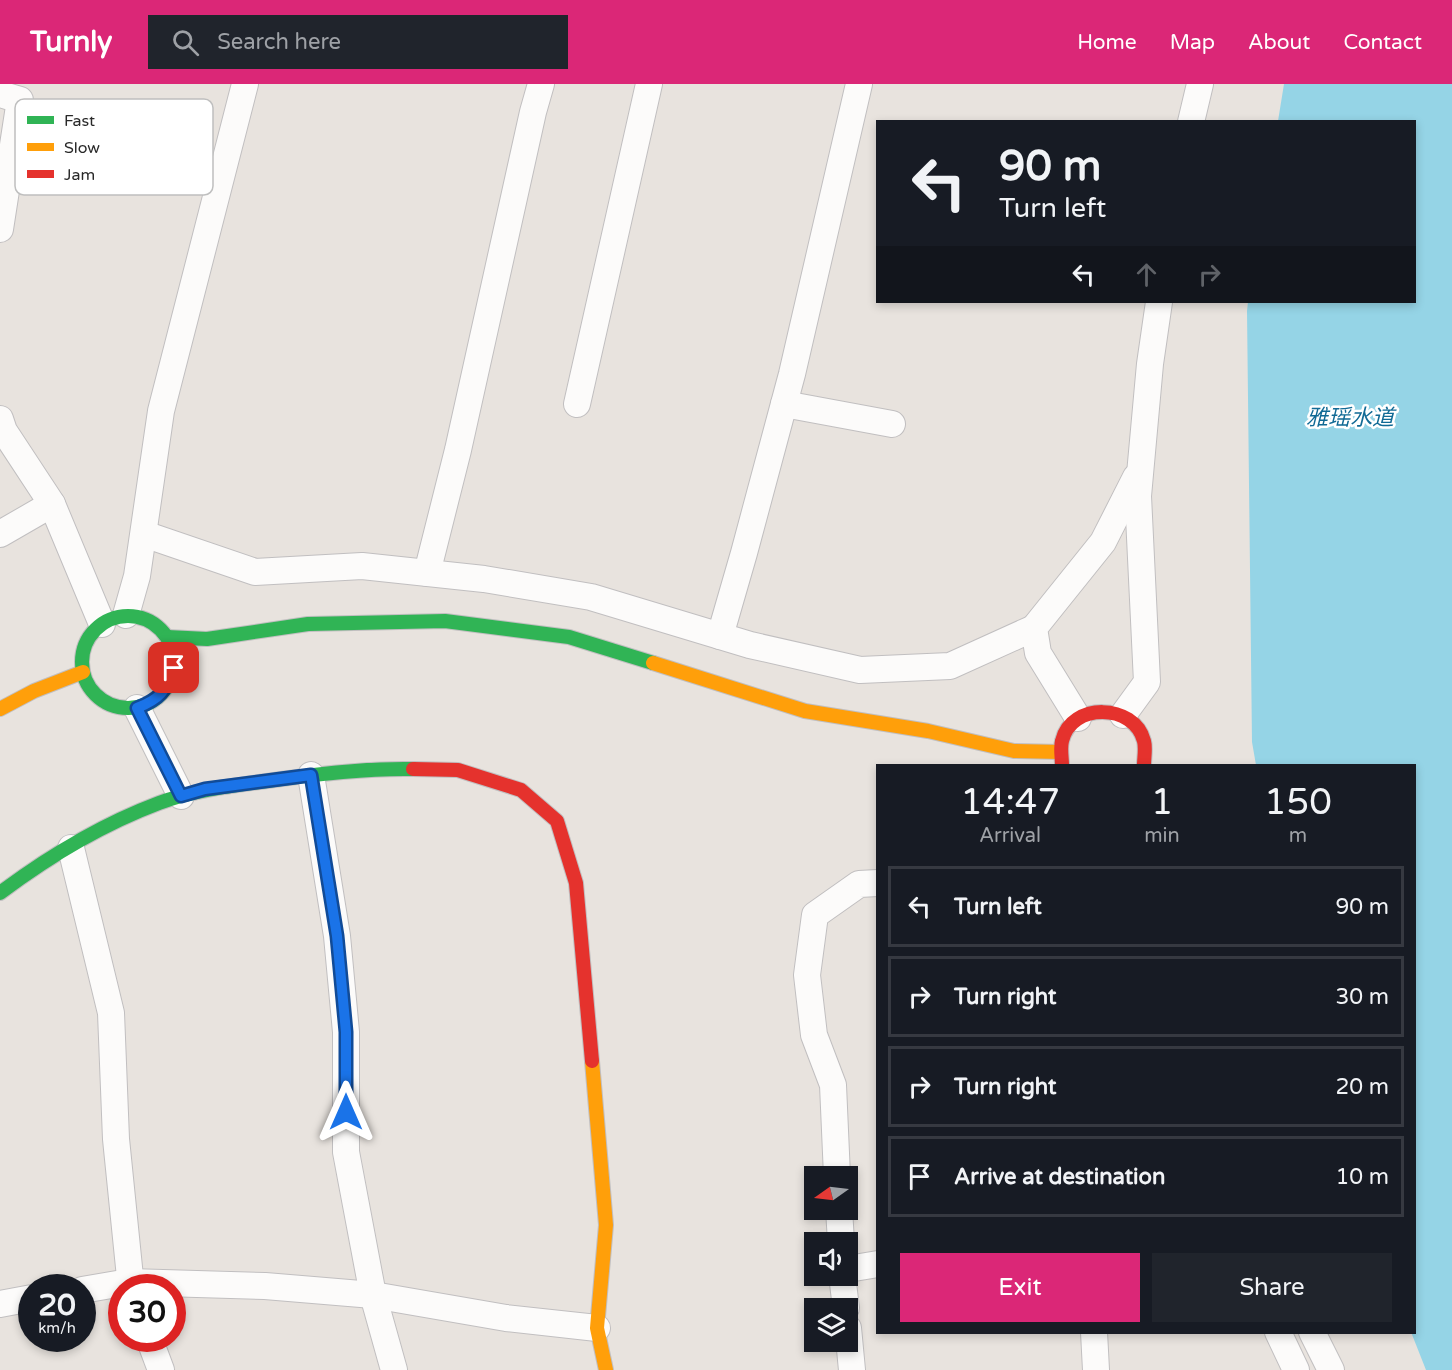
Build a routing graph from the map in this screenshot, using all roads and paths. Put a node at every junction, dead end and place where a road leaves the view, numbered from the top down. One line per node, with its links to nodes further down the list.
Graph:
1 (245, 84): 17 (street)
2 (541, 84): 18 (street)
3 (649, 84): 10 (street)
4 (859, 84): 11 (street)
5 (1200, 84): 7 (street)
6 (15, 102): 8 (street)
7 (1191, 120)
8 (0, 229)
9 (1159, 303): 14 (street)
10 (578, 404)
11 (784, 404): 13 (street); 21 (street)
12 (0, 419): 15 (street)
13 (892, 424)
14 (1141, 469): 20 (street); 26 (street)
15 (52, 504): 16 (street); 19 (street)
16 (0, 534)
17 (144, 534): 18 (street); 19 (street)
18 (427, 573): 21 (street)
19 (114, 620): 22 (street); 23 (street)
20 (1034, 628): 21 (street); 27 (street)
21 (720, 636)
22 (167, 637): 24 (street); 28 (street)
23 (82, 672): 24 (street); 25 (street)
24 (137, 708): 31 (street)
25 (0, 709)
26 (1123, 715): 27 (street); 29 (street)
27 (1078, 718): 28 (street)
28 (1062, 759)
29 (1144, 764)
30 (311, 775): 31 (street); 40 (street); 43 (street)
31 (181, 796): 32 (street)
32 (70, 848): 34 (street); 38 (street)
33 (876, 883): 35 (street)
34 (0, 893)
35 (837, 1166)
36 (876, 1264): 37 (street)
37 (858, 1267)
38 (129, 1274)
39 (186, 1285): 40 (street)
40 (373, 1295): 43 (street); 50 (street)
41 (18, 1301): 42 (street)
42 (0, 1304)
43 (597, 1328): 51 (street)
44 (1094, 1334): 53 (street)
45 (1279, 1334): 54 (street)
46 (1313, 1334): 55 (street)
47 (154, 1352): 49 (street)
48 (850, 1352): 52 (street)
49 (161, 1370)
50 (394, 1370)
51 (606, 1370)
52 (852, 1370)
53 (1096, 1370)
54 (1296, 1370)
55 (1331, 1370)

